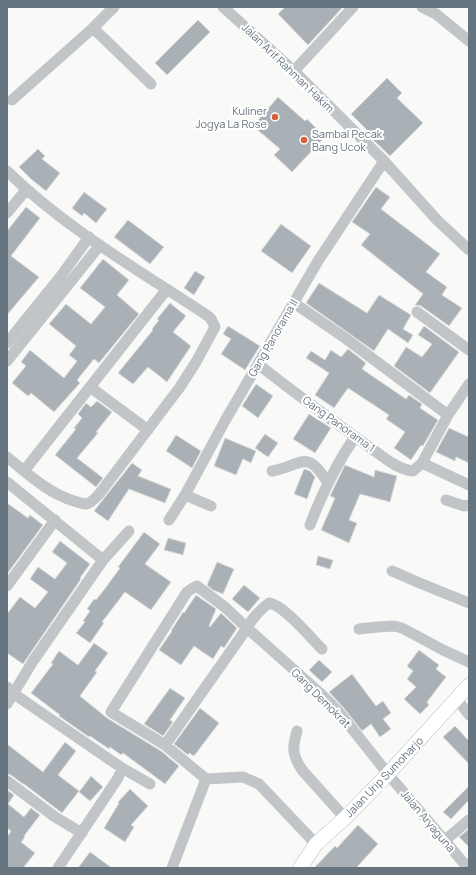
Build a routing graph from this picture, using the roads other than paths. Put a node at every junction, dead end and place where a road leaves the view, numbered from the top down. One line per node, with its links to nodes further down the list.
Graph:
1 (114, 7): 5 (street)
2 (223, 7): 7 (street, Jalan Arif Rahman Hakim)
3 (353, 7): 7 (street)
4 (422, 7): 6 (street)
5 (93, 28): 8 (street); 9 (street)
6 (469, 41)
7 (294, 71): 10 (street, Jalan Arif Rahman Hakim)
8 (152, 84)
9 (12, 100)
10 (384, 161): 16 (street, Jalan Arif Rahman Hakim); 18 (street, Gang Panorama II)
11 (7, 171): 12 (street)
12 (26, 190): 13 (street); 14 (street)
13 (7, 214)
14 (89, 237): 15 (street); 20 (street)
15 (100, 245): 17 (street); 22 (street)
16 (469, 250)
17 (167, 289): 25 (street); 27 (street)
18 (294, 303): 23 (street, Gang Panorama II); 26 (street)
19 (417, 312): 21 (street)
20 (7, 343)
21 (469, 350)
22 (7, 360)
23 (258, 364): 28 (street, Gang Panorama 1); 36 (street, Gang Panorama II)
24 (469, 384): 26 (street)
25 (90, 387): 27 (street); 31 (street)
26 (448, 415): 30 (street)
27 (148, 430): 31 (street)
28 (355, 437): 30 (street, Gang Panorama 1); 34 (street)
29 (7, 457): 31 (street)
30 (422, 463): 35 (street)
31 (24, 471)
32 (272, 471): 34 (street)
33 (7, 482): 40 (street)
34 (328, 483): 42 (street)
35 (469, 485)
36 (185, 495): 39 (street); 41 (street, Gang Panorama II)
37 (446, 500): 38 (street)
38 (469, 505)
39 (211, 506)
40 (55, 520): 44 (street); 46 (street)
41 (169, 520)
42 (310, 524)
43 (128, 531): 44 (street)
44 (104, 560): 53 (street)
45 (392, 570): 47 (street)
46 (7, 586)
47 (469, 603)
48 (248, 628): 50 (street); 58 (street); 58 (street, Gang Demokrat); 60 (street, Gang Demokrat)
49 (359, 629): 51 (street)
50 (322, 649)
51 (469, 662)
52 (469, 685): 54 (main road, Jalan Urip Sumoharjo)
53 (10, 691): 55 (street); 59 (street)
54 (457, 699): 56 (street); 60 (main road, Jalan Urip Sumoharjo)
55 (7, 704)
56 (469, 715)
57 (298, 731): 64 (street)
58 (165, 745): 61 (street)
59 (122, 768): 63 (street); 66 (street)
60 (388, 774): 64 (main road, Jalan Urip Sumoharjo); 67 (street, Jalan Aryaguna)
61 (206, 779): 68 (street); 71 (street)
62 (7, 782): 66 (street)
63 (150, 784)
64 (345, 818): 68 (main road, Jalan Urip Sumoharjo)
65 (469, 820): 67 (street)
66 (82, 833): 70 (street)
67 (444, 841): 72 (street, Jalan Aryaguna)
68 (316, 844): 69 (main road, Jalan Urip Sumoharjo)
69 (301, 867)
70 (58, 868)
71 (172, 868)
72 (468, 868)

